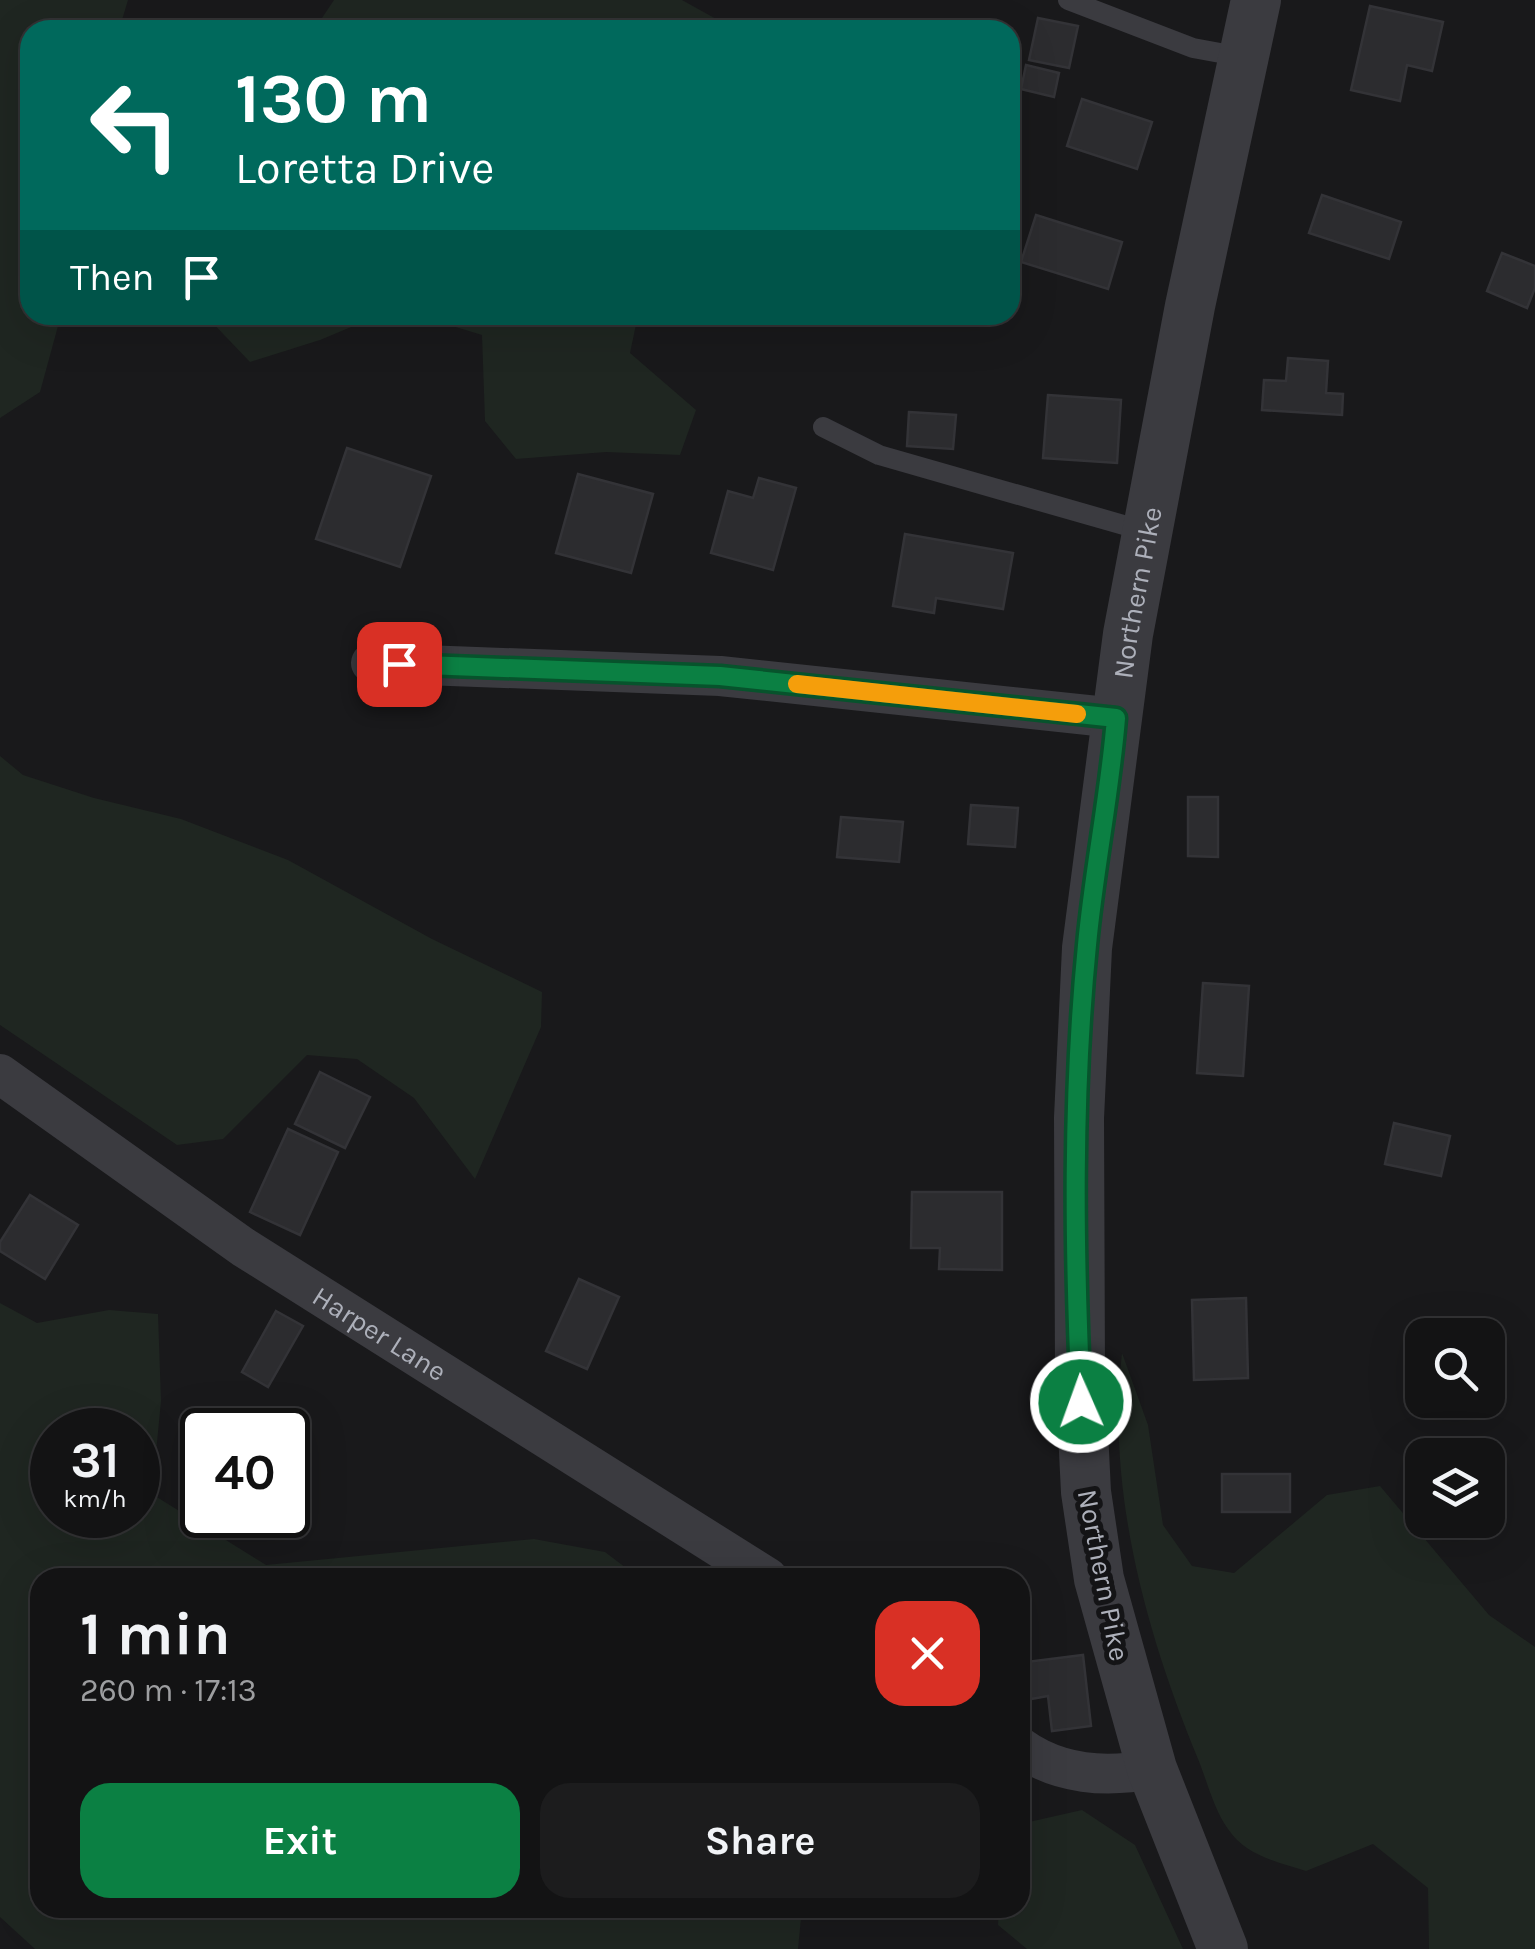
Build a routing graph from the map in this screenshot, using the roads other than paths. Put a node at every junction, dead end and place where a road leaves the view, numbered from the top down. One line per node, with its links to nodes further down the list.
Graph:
1 (1068, 0): 3 (lane)
2 (1256, 0): 3 (street, Northern Pike)
3 (1244, 58): 5 (street, Northern Pike)
4 (823, 428): 5 (lane)
5 (1150, 532): 7 (street, Northern Pike)
6 (371, 663): 7 (street)
7 (1116, 718): 11 (street, Northern Pike)
8 (0, 1074): 9 (street, Harper Lane)
9 (752, 1568)
10 (1030, 1751): 11 (street)
11 (1152, 1769): 12 (street, Northern Pike)
12 (1223, 1949)

